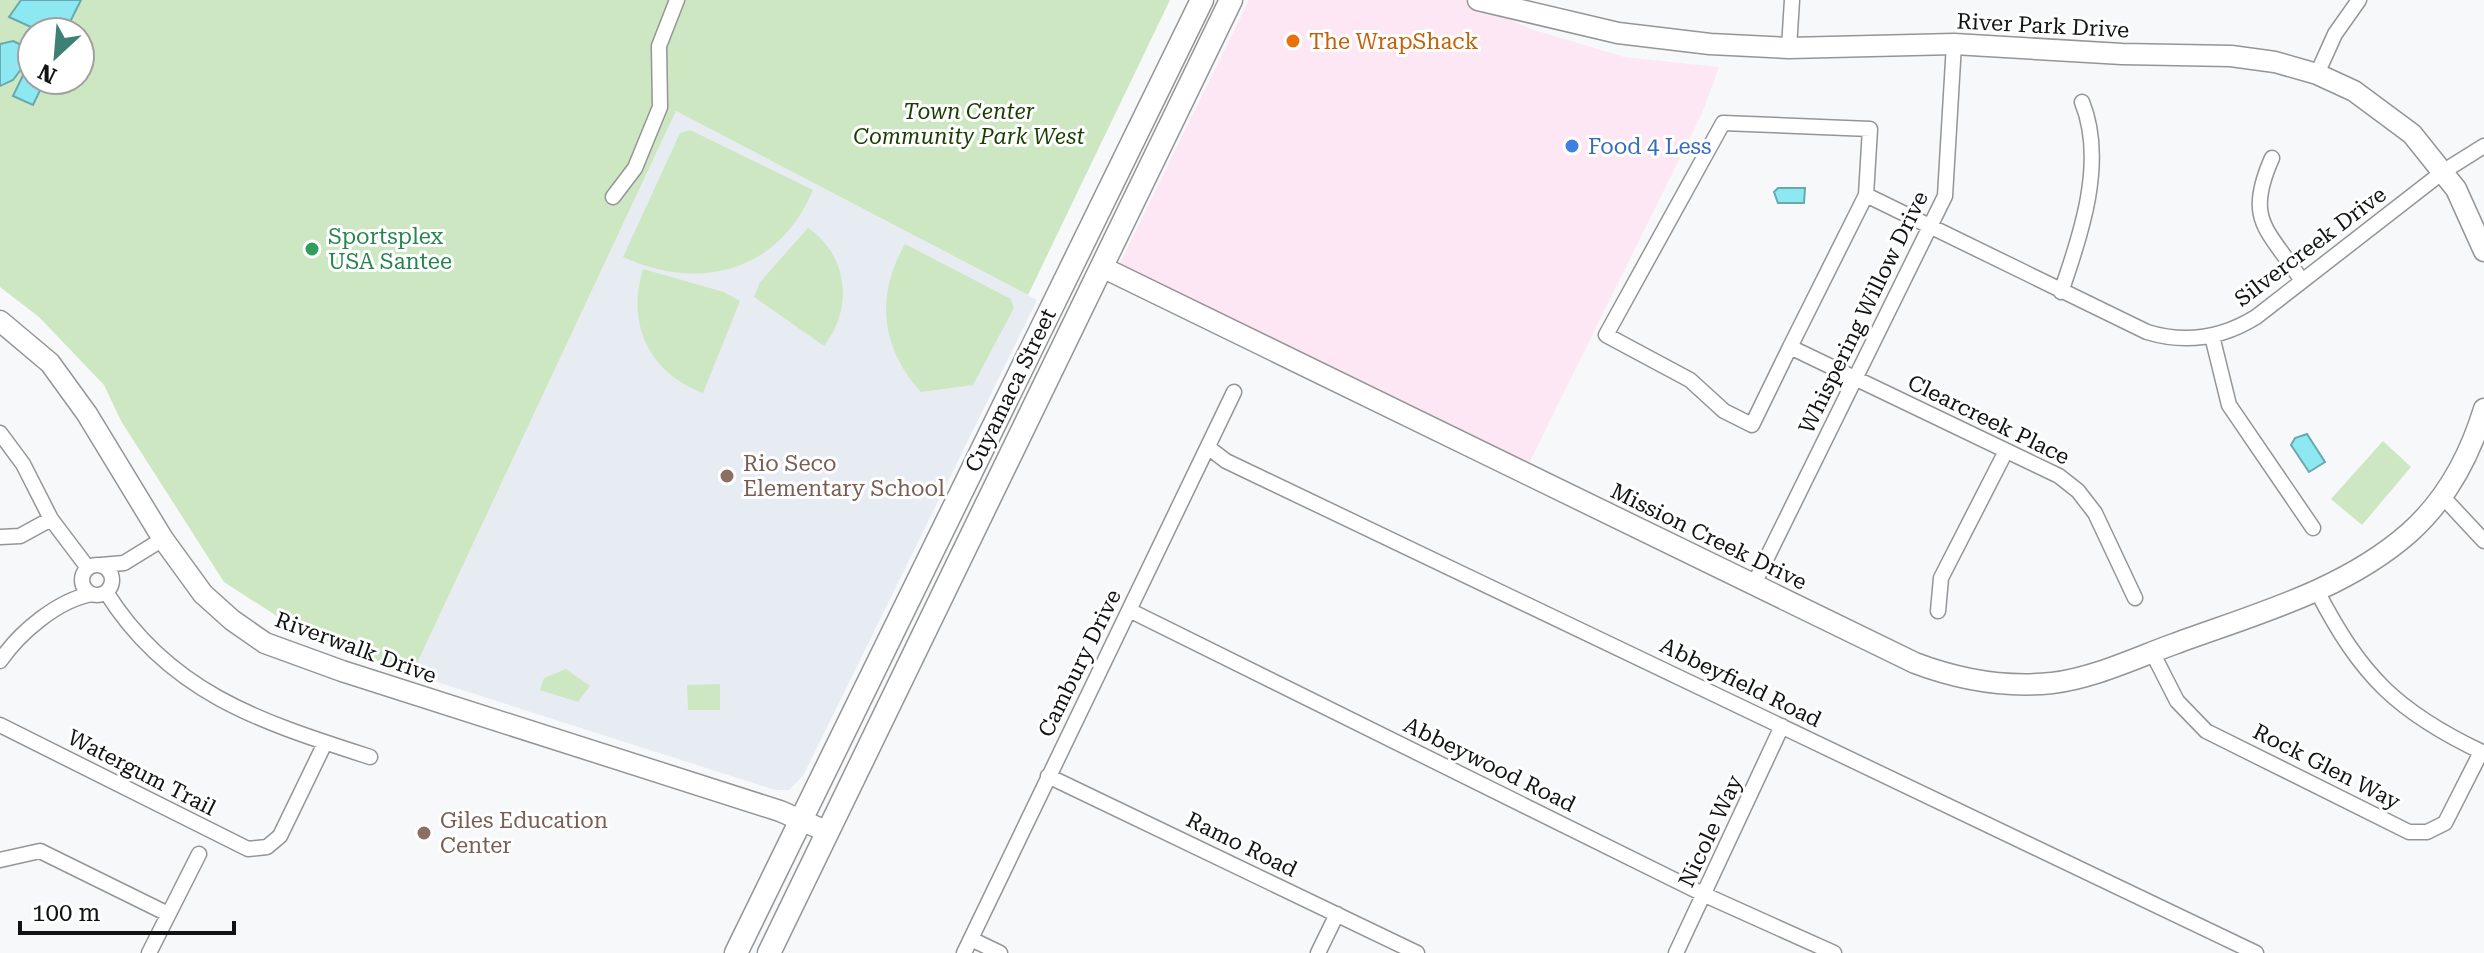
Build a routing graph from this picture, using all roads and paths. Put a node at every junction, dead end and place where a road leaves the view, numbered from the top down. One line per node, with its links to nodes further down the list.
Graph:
1 (677, 0): 16 (street)
2 (1202, 0): 28 (main road, Cuyamaca Street)
3 (1231, 0): 19 (main road, Cuyamaca Street)
4 (1478, 0): 7 (street, River Park Drive)
5 (1792, 0): 9 (street)
6 (2359, 0): 10 (street)
7 (1515, 2): 9 (street, River Park Drive)
8 (1954, 44): 9 (street, River Park Drive); 10 (street, River Park Drive); 17 (street, Whispering Willow Drive)
9 (1789, 48)
10 (2317, 74): 14 (street, River Park Drive)
11 (2082, 102): 21 (street)
12 (2484, 146): 14 (street, Silvercreek Drive)
13 (2272, 158): 20 (street)
14 (2444, 171): 18 (street, River Park Drive); 20 (street, Silvercreek Drive)
15 (1866, 195): 17 (street, Silvercreek Drive); 24 (street); 24 (street)
16 (613, 197)
17 (1931, 229): 21 (street, Silvercreek Drive); 25 (street, Whispering Willow Drive)
18 (2484, 251)
19 (1104, 268): 30 (main road, Cuyamaca Street); 41 (street, Mission Creek Drive)
20 (2302, 281): 23 (street, Silvercreek Drive)
21 (2061, 292): 23 (street, Silvercreek Drive)
22 (0, 321): 37 (street, Riverwalk Drive)
23 (2212, 336): 35 (street)
24 (1790, 347): 25 (street, Clearcreek Place)
25 (1855, 378): 32 (street, Clearcreek Place); 41 (street, Whispering Willow Drive)
26 (1234, 392): 31 (street, Cambury Drive)
27 (2484, 409): 33 (street)
28 (990, 429): 30 (main road); 56 (main road, Cuyamaca Street)
29 (0, 433): 34 (street)
30 (1016, 442): 57 (main road, Cuyamaca Street)
31 (1209, 448): 46 (street, Cambury Drive); 51 (street, Abbeyfield Road)
32 (2006, 451): 45 (street, Clearcreek Place); 47 (street)
33 (2442, 496): 38 (street); 43 (street)
34 (51, 519): 36 (street); 40 (street)
35 (2313, 528)
36 (0, 537)
37 (163, 539): 39 (street); 56 (street, Riverwalk Drive)
38 (2484, 541)
39 (124, 563): 40 (street); 42 (street)
40 (90, 571): 42 (street); 42 (street); 44 (street)
41 (1754, 584): 48 (street, Mission Creek Drive)
42 (103, 590): 44 (street); 52 (street)
43 (2317, 591): 48 (street, Mission Creek Drive); 53 (street)
44 (75, 597): 49 (street)
45 (2135, 598)
46 (1129, 610): 55 (street, Cambury Drive); 60 (street, Abbeywood Road)
47 (1938, 611)
48 (2152, 652): 53 (street, Rock Glen Way)
49 (0, 661)
50 (0, 725): 52 (street, Watergum Trail)
51 (1782, 726): 60 (street, Nicole Way); 73 (street, Abbeyfield Road)
52 (325, 743): 54 (street)
53 (2482, 752)
54 (370, 757)
55 (1048, 776): 62 (street, Ramo Road); 63 (street, Cambury Drive)
56 (802, 820): 57 (street, Riverwalk Drive); 65 (main road, Cuyamaca Street)
57 (828, 832): 66 (main road, Cuyamaca Street)
58 (199, 854): 61 (street)
59 (0, 860): 61 (street)
60 (1705, 895): 71 (street, Nicole Way); 72 (street, Abbeywood Road)
61 (168, 914): 64 (street)
62 (1337, 914): 69 (street); 70 (street, Ramo Road)
63 (971, 939): 67 (street, Cambury Drive); 68 (street)
64 (149, 953)
65 (736, 953)
66 (769, 953)
67 (964, 953)
68 (1000, 953)
69 (1318, 953)
70 (1417, 953)
71 (1676, 953)
72 (1834, 953)
73 (2256, 953)

